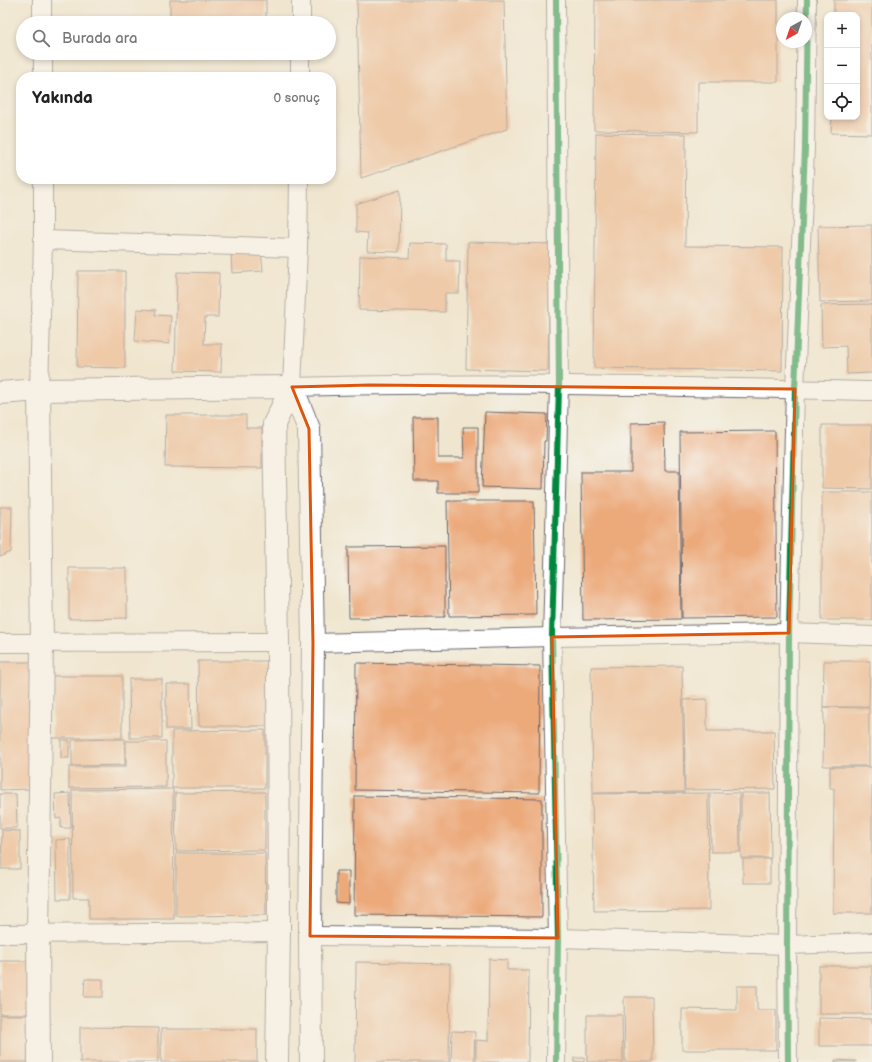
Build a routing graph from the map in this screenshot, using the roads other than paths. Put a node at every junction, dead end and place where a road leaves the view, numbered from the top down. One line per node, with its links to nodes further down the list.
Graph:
1 (42, 0): 5 (street)
2 (301, 0): 6 (street)
3 (556, 0): 15 (street)
4 (807, 0): 17 (street)
5 (42, 16)
6 (301, 16)
7 (43, 60): 9 (street)
8 (300, 60): 10 (street)
9 (43, 72)
10 (300, 72)
11 (43, 184): 13 (street)
12 (299, 184): 14 (street)
13 (43, 240): 14 (street); 18 (street)
14 (298, 248): 16 (street)
15 (559, 386): 16 (street); 17 (street); 22 (street)
16 (292, 387): 18 (street); 24 (street); 26 (street)
17 (795, 389): 19 (street); 21 (street)
18 (39, 390): 20 (street); 27 (street)
19 (872, 391)
20 (0, 393)
21 (789, 633): 22 (street); 23 (street); 34 (street)
22 (552, 636): 26 (street); 32 (street)
23 (872, 636)
24 (278, 642): 27 (street); 28 (street)
25 (0, 643): 27 (street)
26 (313, 643): 31 (street)
27 (42, 644): 30 (street)
28 (279, 932): 30 (street); 36 (street)
29 (0, 934): 30 (street)
30 (38, 934): 35 (street)
31 (310, 936): 32 (street); 37 (street)
32 (558, 938): 34 (street); 38 (street)
33 (872, 942): 34 (street)
34 (787, 945): 39 (street)
35 (39, 1062)
36 (277, 1062)
37 (311, 1062)
38 (556, 1062)
39 (788, 1062)

